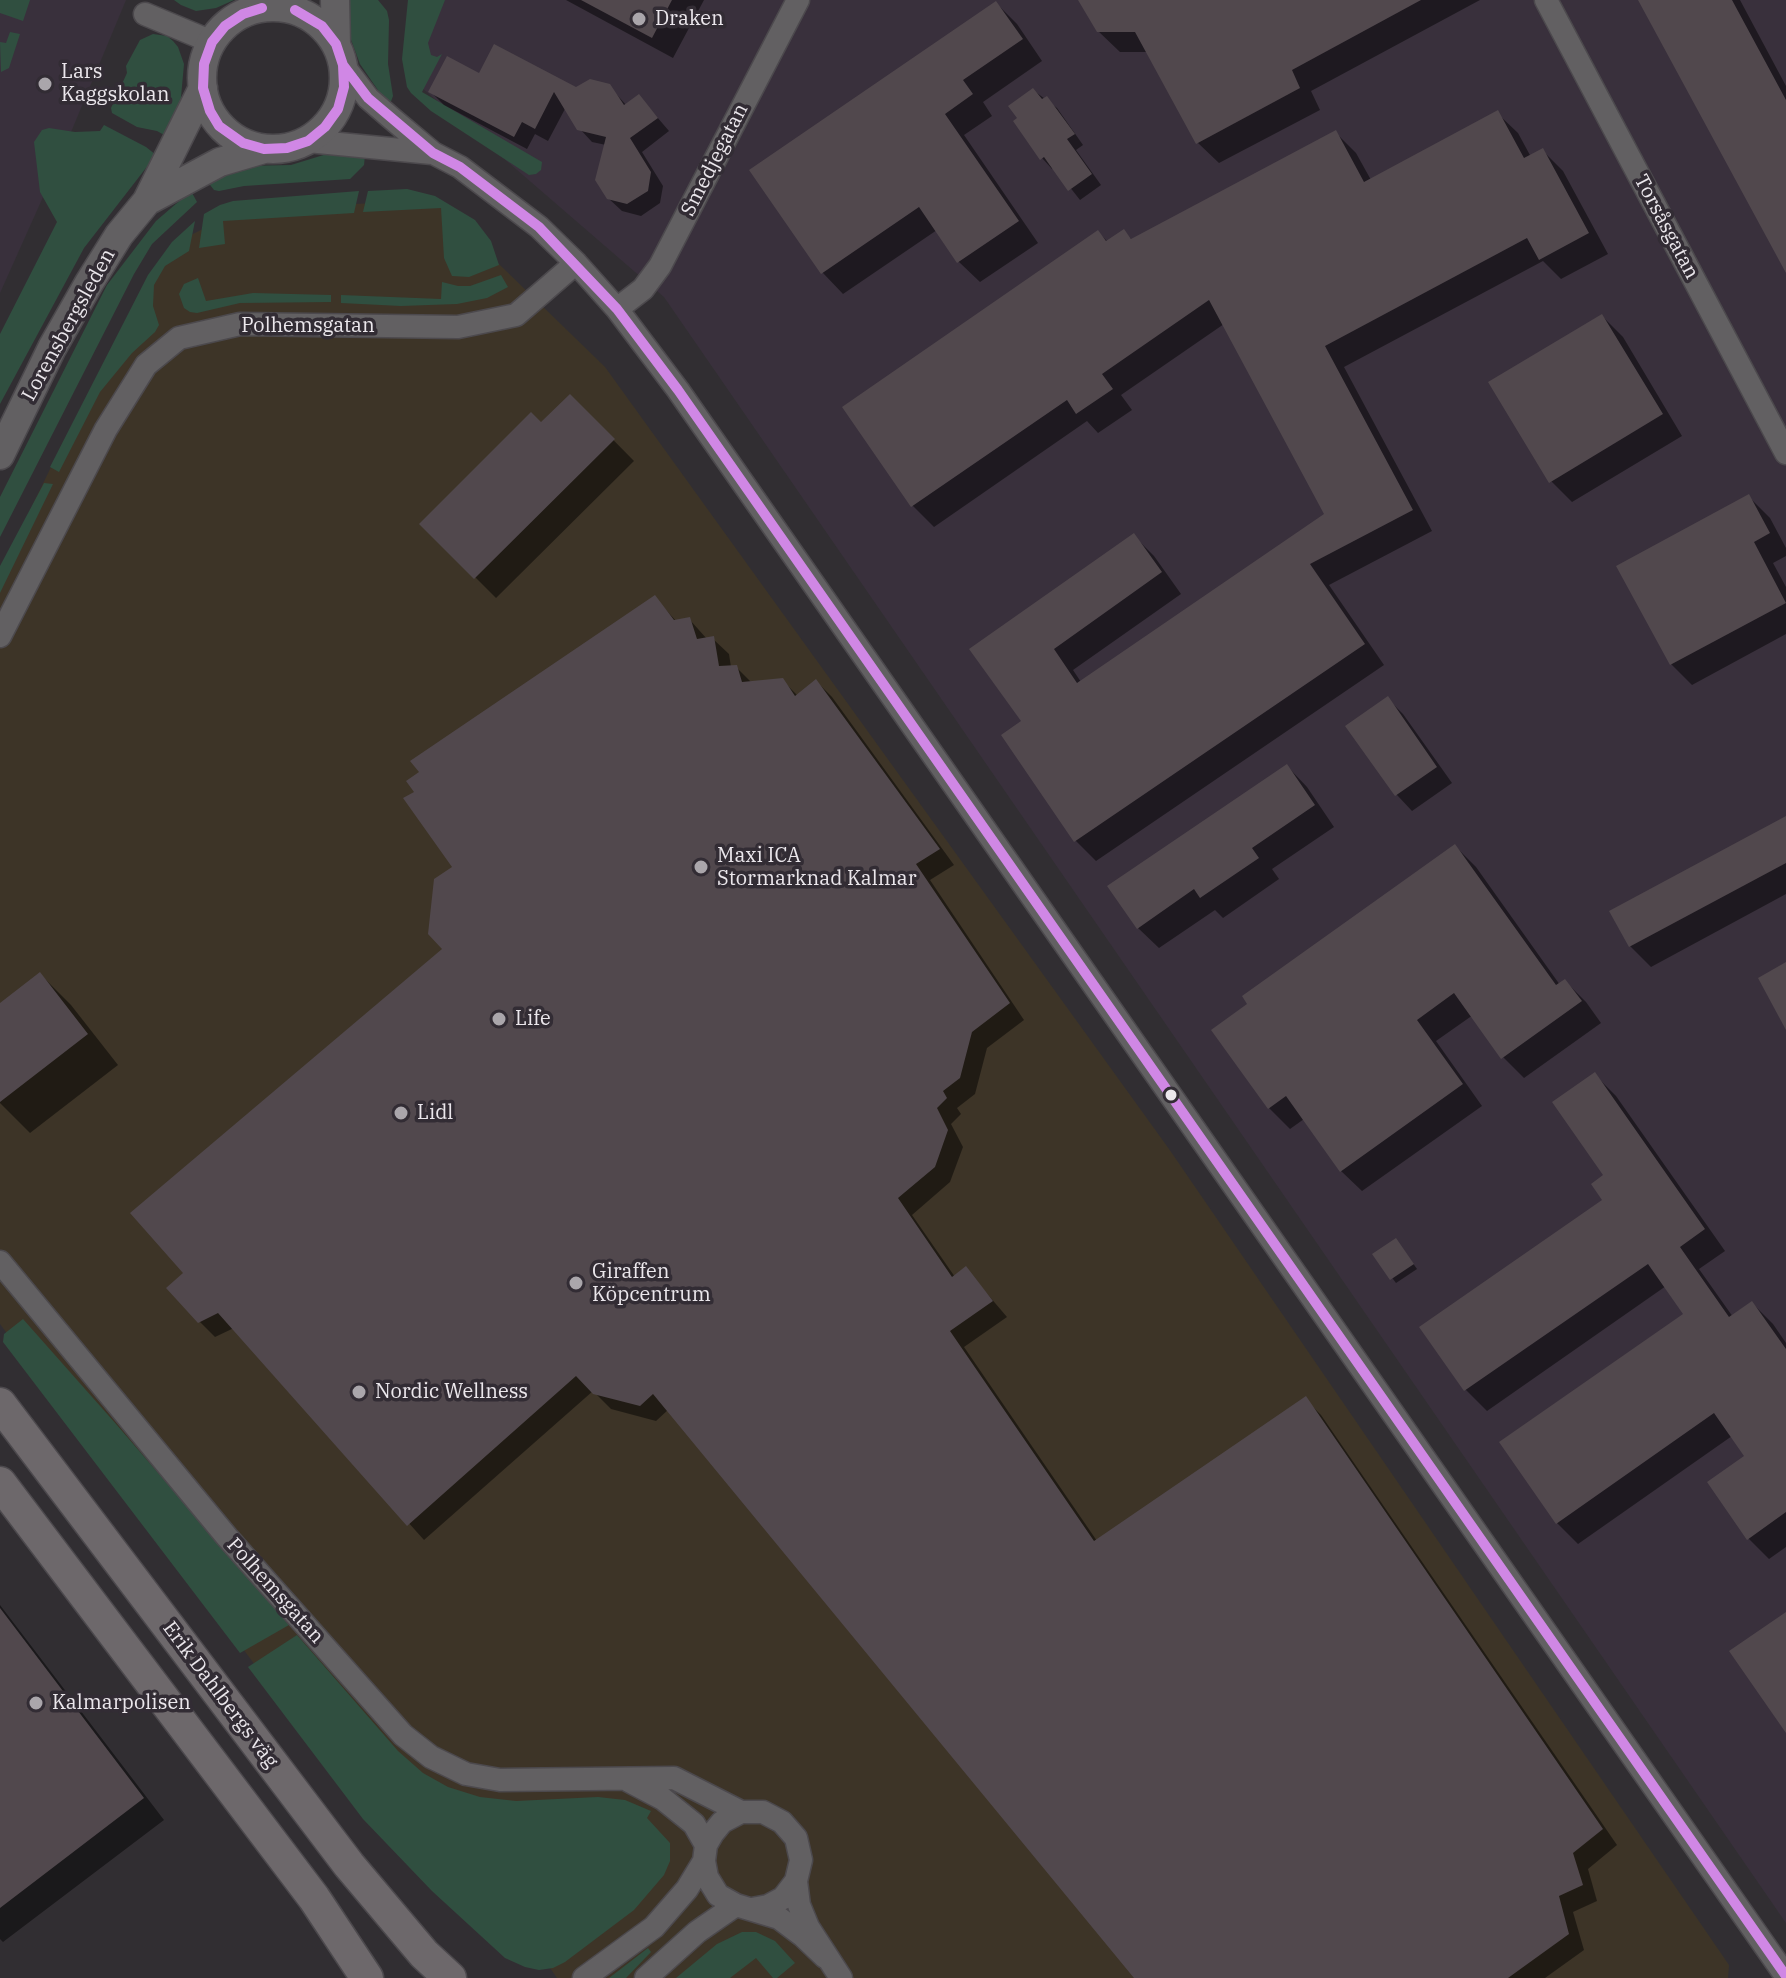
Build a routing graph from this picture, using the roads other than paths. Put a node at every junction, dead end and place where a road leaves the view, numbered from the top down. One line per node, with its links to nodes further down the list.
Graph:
1 (335, 0): 7 (street)
2 (798, 0): 14 (street, Smedjegatan)
3 (1546, 0): 15 (street, Torsåsgatan)
4 (266, 4): 6 (street); 7 (street)
5 (145, 14): 6 (street)
6 (212, 42): 8 (street, Lorensbergsleden)
7 (340, 54): 9 (street); 11 (street)
8 (203, 88): 10 (street); 12 (street, Lorensbergsleden)
9 (308, 141): 10 (street, Lorensbergsleden); 11 (street)
10 (264, 149): 12 (street, Lorensbergsleden)
11 (433, 153): 13 (street)
12 (147, 201): 16 (street, Lorensbergsleden)
13 (576, 263): 14 (street); 17 (street, Polhemsgatan)
14 (617, 309): 27 (street)
15 (1786, 453)
16 (0, 455)
17 (0, 636)
18 (0, 1262): 21 (street, Polhemsgatan)
19 (0, 1404): 29 (main road, Erik Dahlbergs väg)
20 (0, 1483): 28 (main road)
21 (628, 1780): 22 (street, Polhemsgatan); 23 (street, Polhemsgatan)
22 (741, 1812): 23 (street); 24 (street)
23 (705, 1853): 25 (street); 30 (street)
24 (796, 1881): 25 (street); 26 (street)
25 (744, 1907): 26 (street); 31 (street)
26 (825, 1957): 32 (street)
27 (1786, 1976)
28 (367, 1978)
29 (450, 1978)
30 (584, 1978)
31 (646, 1978)
32 (841, 1978)

